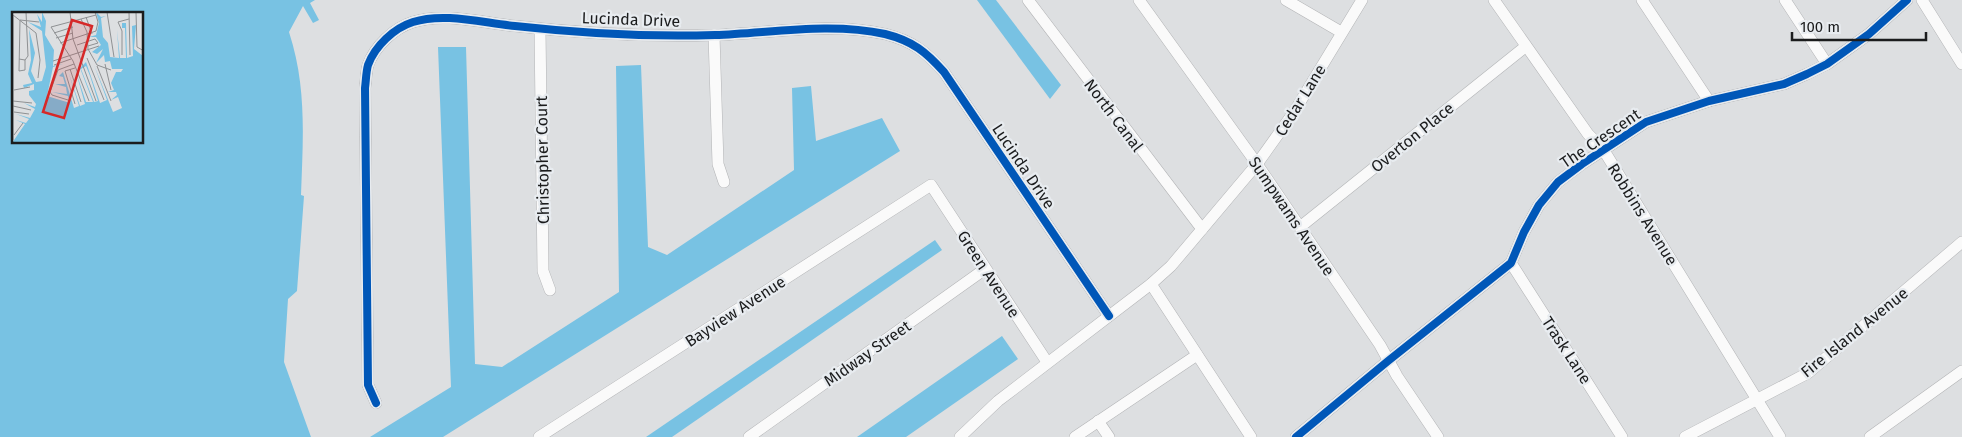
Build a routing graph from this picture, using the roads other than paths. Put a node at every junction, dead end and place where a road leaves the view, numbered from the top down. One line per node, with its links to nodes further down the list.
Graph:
1 (1028, 0): 22 (street, North Canal)
2 (1139, 0): 18 (street, Sumpwams Avenue)
3 (1286, 0): 11 (street)
4 (1362, 0): 11 (street, Cedar Lane)
5 (1494, 0): 13 (street, Robbins Avenue)
6 (1642, 0): 16 (street)
7 (1785, 0): 14 (street)
8 (1908, 0): 14 (street, The Crescent)
9 (1922, 0): 15 (street)
10 (540, 29): 12 (street, Lucinda Drive); 27 (street, Christopher Court); 34 (street, Lucinda Drive)
11 (1341, 32): 18 (street, Cedar Lane)
12 (714, 35): 19 (street); 28 (street, Lucinda Drive)
13 (1525, 47): 17 (street, Robbins Avenue); 21 (street, Overton Place)
14 (1827, 64): 16 (street, The Crescent)
15 (1962, 64)
16 (1709, 101): 17 (street, The Crescent)
17 (1604, 149): 24 (street, The Crescent); 33 (street, Robbins Avenue)
18 (1257, 164): 21 (street, Sumpwams Avenue); 22 (street, Cedar Lane)
19 (724, 182)
20 (931, 185): 25 (street, Green Avenue); 36 (street, Bayview Avenue)
21 (1300, 227): 30 (street, Sumpwams Avenue)
22 (1202, 229): 26 (street, Cedar Lane)
23 (1962, 242): 33 (street, Fire Island Avenue)
24 (1511, 264): 30 (street, The Crescent); 44 (street, Trask Lane)
25 (986, 269): 31 (street, Green Avenue); 37 (street, Midway Street)
26 (1151, 284): 28 (street, Cedar Lane); 29 (street)
27 (550, 290)
28 (1109, 316): 31 (street, Cedar Lane)
29 (1197, 355): 35 (street); 41 (street)
30 (1388, 361): 42 (street, The Crescent); 43 (street, Sumpwams Avenue)
31 (1047, 362): 38 (street, Cedar Lane)
32 (1962, 371): 47 (street)
33 (1757, 399): 45 (street, Fire Island Avenue); 46 (street, Robbins Avenue)
34 (376, 403)
35 (1098, 421): 39 (street); 40 (street)
36 (539, 437)
37 (749, 437)
38 (960, 437)
39 (1075, 437)
40 (1109, 437)
41 (1251, 437)
42 (1296, 437)
43 (1438, 437)
44 (1622, 437)
45 (1685, 437)
46 (1780, 437)
47 (1870, 437)

